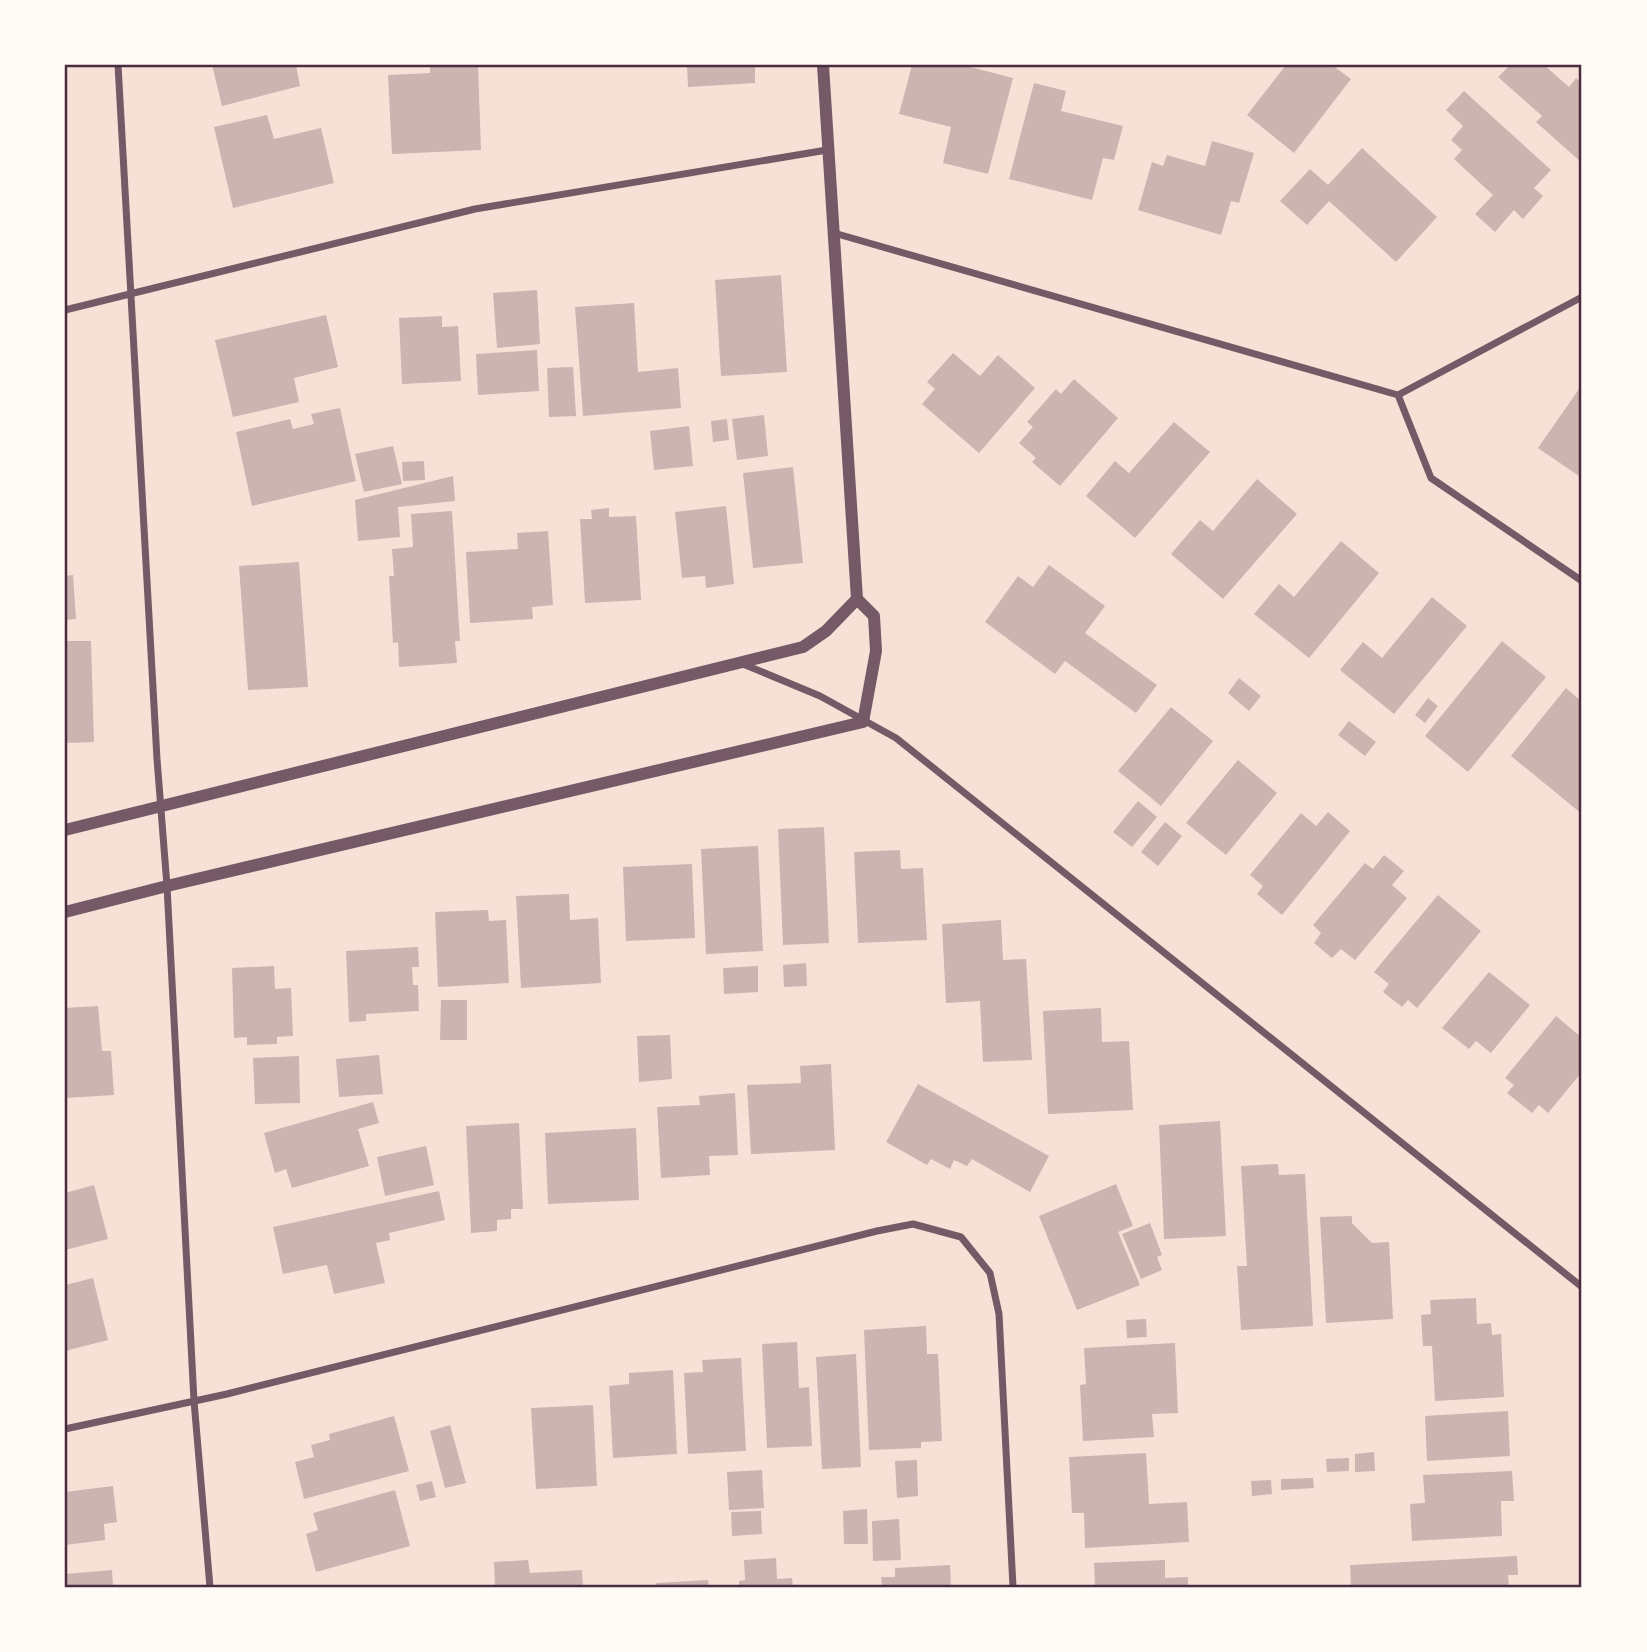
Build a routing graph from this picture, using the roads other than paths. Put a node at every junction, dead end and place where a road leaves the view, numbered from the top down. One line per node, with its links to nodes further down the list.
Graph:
1 (118, 65): 5 (street)
2 (823, 65): 3 (street)
3 (827, 150): 4 (street); 5 (street)
4 (834, 233): 8 (street); 10 (street)
5 (133, 293): 7 (street); 13 (street)
6 (1582, 298): 8 (street)
7 (65, 310)
8 (1398, 395): 9 (street)
9 (1582, 581)
10 (857, 598): 11 (street); 12 (street)
11 (740, 663): 12 (street); 13 (street)
12 (863, 722): 15 (street); 17 (street)
13 (161, 806): 14 (street); 15 (street)
14 (65, 830)
15 (167, 886): 16 (street); 18 (street)
16 (65, 912)
17 (1582, 1287)
18 (194, 1401): 19 (street); 20 (street); 21 (street)
19 (65, 1429)
20 (210, 1587)
21 (1013, 1587)

